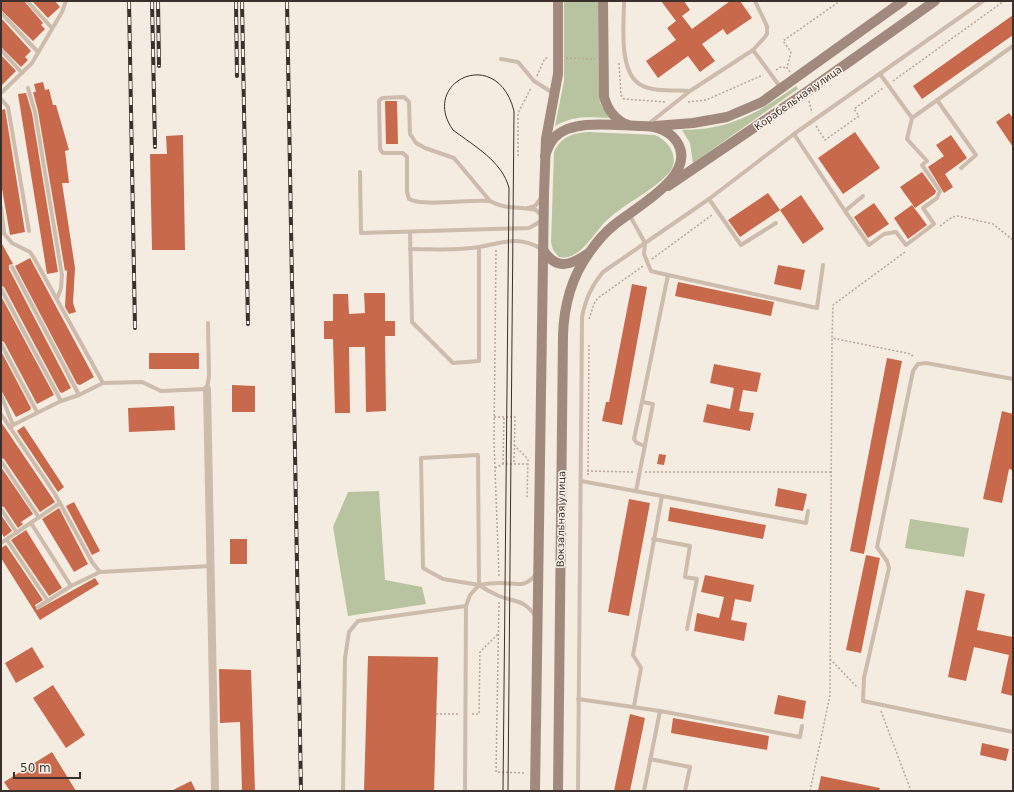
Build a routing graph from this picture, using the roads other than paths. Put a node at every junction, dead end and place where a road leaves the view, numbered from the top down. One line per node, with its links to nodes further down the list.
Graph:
1 (27, 1): 11 (lane)
2 (558, 1): 23 (main road, Вокзальная улица)
3 (603, 1): 27 (main road)
4 (624, 1): 22 (lane)
5 (754, 1): 14 (lane)
6 (903, 1): 20 (main road, Корабельная улица)
7 (935, 1): 33 (main road, Корабельная улица)
8 (983, 1): 18 (lane)
9 (64, 2): 11 (lane)
10 (1, 13): 15 (lane)
11 (52, 28): 15 (lane)
12 (1013, 46): 25 (lane)
13 (1, 50): 17 (lane)
14 (753, 50): 20 (lane); 22 (lane)
15 (38, 52): 17 (lane)
16 (501, 59): 23 (lane)
17 (22, 73): 21 (lane)
18 (880, 74): 26 (lane); 29 (lane)
19 (28, 88): 57 (lane)
20 (782, 89): 28 (main road, Корабельная улица)
21 (2, 90)
22 (690, 91): 28 (lane)
23 (555, 94): 30 (main road, Вокзальная улица)
24 (1, 100): 45 (lane)
25 (937, 100): 26 (lane); 31 (lane)
26 (912, 118): 40 (lane)
27 (630, 126): 28 (main road, Вокзальная улица); 30 (main road, Вокзальная улица)
28 (650, 126): 33 (main road, Вокзальная улица)
29 (794, 134): 36 (lane); 40 (lane)
30 (545, 156): 34 (main road, Вокзальная улица)
31 (961, 168)
32 (360, 172): 46 (lane)
33 (660, 192): 41 (main road, Вокзальная улица)
34 (544, 194): 39 (lane); 42 (main road, Вокзальная улица)
35 (863, 196): 40 (lane)
36 (709, 200): 43 (lane); 48 (lane)
37 (490, 201): 37 (lane); 39 (lane)
38 (1, 207): 47 (lane)
39 (528, 208): 42 (lane)
40 (845, 211)
41 (629, 214): 48 (lane); 52 (main road, Вокзальная улица)
42 (543, 219): 46 (lane); 51 (main road, Вокзальная улица)
43 (776, 223)
44 (1, 230): 47 (lane)
45 (29, 231)
46 (410, 232): 50 (lane)
47 (4, 235): 57 (lane)
48 (645, 243): 55 (lane); 72 (lane)
49 (479, 247): 50 (lane); 50 (lane); 51 (lane)
50 (410, 249)
51 (542, 250): 52 (main road, Вокзальная улица); 86 (main road, Вокзальная улица)
52 (589, 253): 104 (main road, Вокзальная улица)
53 (823, 265): 55 (lane)
54 (12, 267): 64 (lane)
55 (668, 275): 66 (lane)
56 (1, 289): 65 (lane)
57 (57, 299): 61 (lane)
58 (208, 323): 62 (lane)
59 (1, 344): 67 (lane)
60 (1013, 379): 98 (lane)
61 (103, 383): 62 (lane); 64 (lane)
62 (207, 390): 84 (street)
63 (1, 395): 69 (lane)
64 (80, 395): 65 (lane)
65 (60, 400): 67 (lane)
66 (642, 402): 70 (lane); 70 (lane)
67 (37, 412): 69 (lane)
68 (1, 414): 69 (lane)
69 (12, 426): 75 (lane)
70 (645, 446): 73 (lane)
71 (1, 461): 78 (lane)
72 (581, 481): 73 (lane); 94 (lane)
73 (636, 491): 74 (lane)
74 (662, 496): 77 (lane); 81 (lane)
75 (60, 503): 78 (lane); 85 (lane)
76 (1, 509): 80 (lane)
77 (808, 511)
78 (38, 516): 79 (lane)
79 (31, 523): 80 (lane); 88 (lane)
80 (17, 533): 82 (lane)
81 (653, 539): 93 (lane); 95 (lane)
82 (7, 540): 83 (lane); 89 (lane)
83 (1, 543)
84 (211, 566): 85 (lane); 100 (street)
85 (100, 572): 88 (lane)
86 (538, 572): 87 (lane); 92 (main road, Вокзальная улица)
87 (479, 585): 87 (lane); 90 (lane); 92 (lane)
88 (72, 586): 89 (lane)
89 (48, 601): 91 (lane)
90 (466, 606): 101 (lane); 102 (lane)
91 (38, 607)
92 (537, 620): 103 (main road, Вокзальная улица)
93 (686, 629)
94 (578, 699): 95 (lane); 105 (lane)
95 (634, 706): 96 (lane)
96 (660, 711): 97 (lane); 99 (lane)
97 (802, 726)
98 (1013, 732)
99 (650, 758): 106 (lane); 107 (lane)
100 (215, 791)
101 (343, 791)
102 (465, 791)
103 (535, 791)
104 (558, 791)
105 (578, 791)
106 (644, 791)
107 (685, 791)

